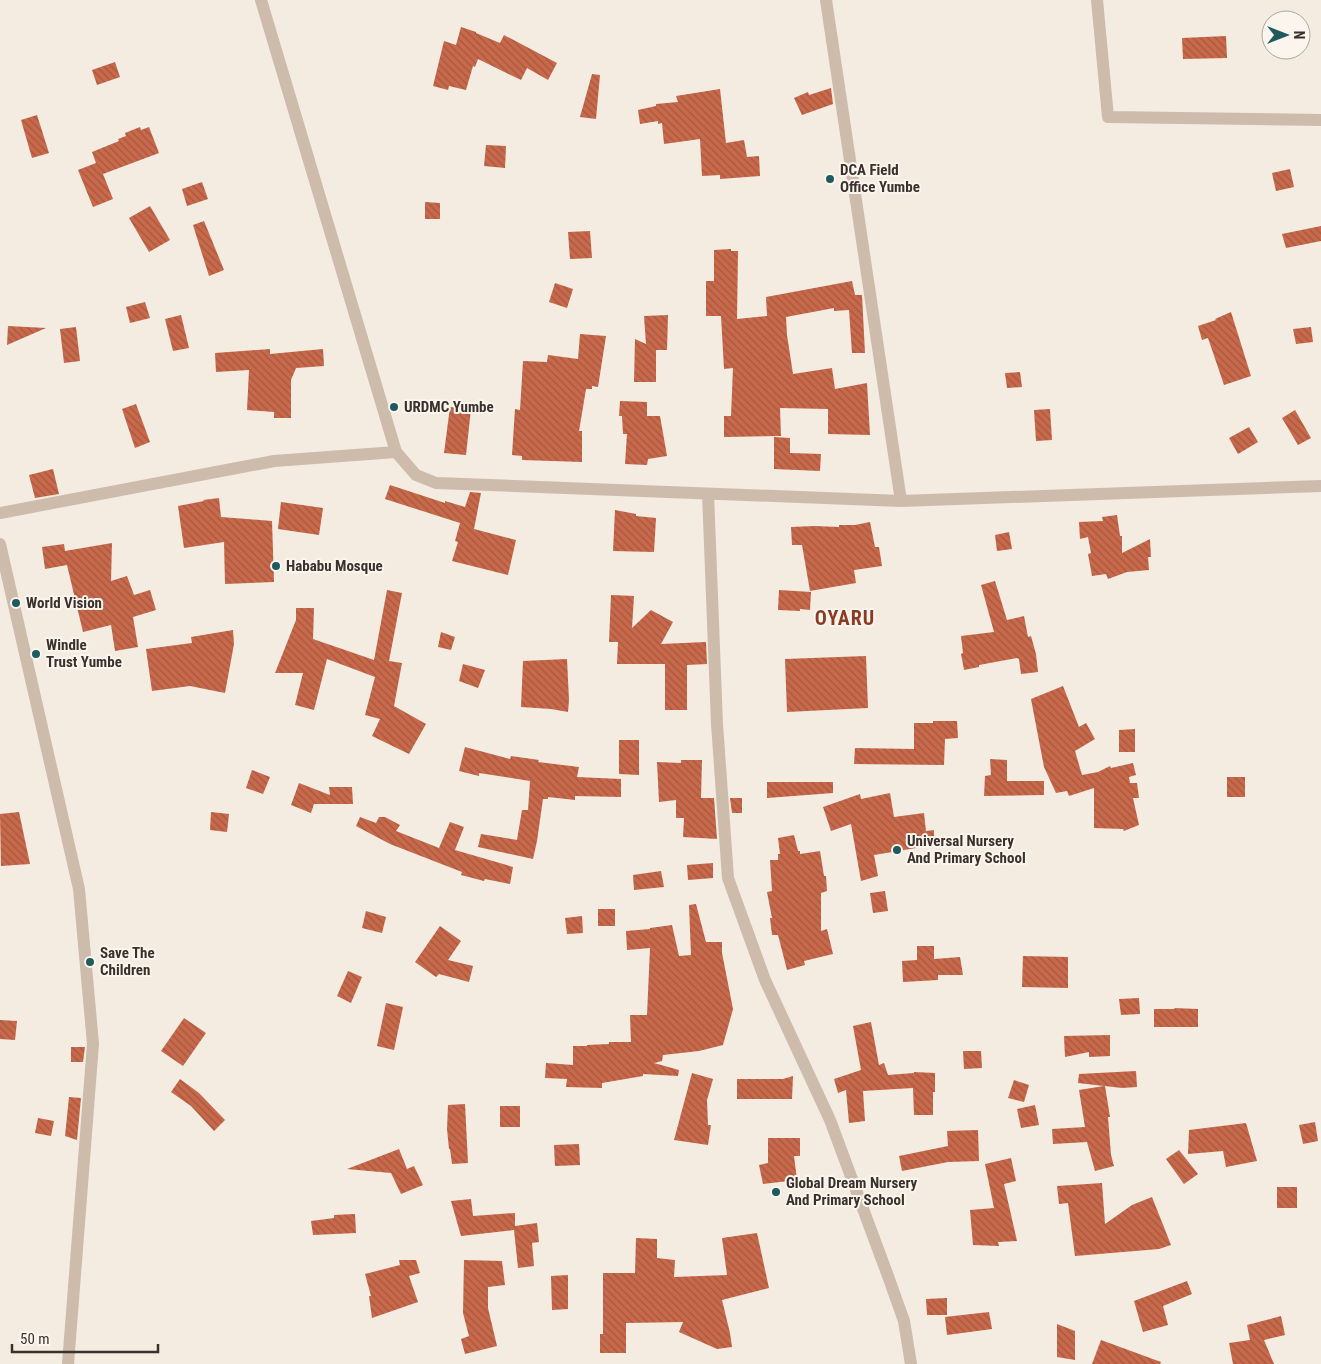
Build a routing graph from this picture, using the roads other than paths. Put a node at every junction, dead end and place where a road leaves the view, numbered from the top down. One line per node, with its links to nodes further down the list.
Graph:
1 (261, 0): 5 (street)
2 (826, 0): 8 (street)
3 (1097, 0): 4 (street)
4 (1321, 120)
5 (396, 452): 7 (street); 9 (street)
6 (1321, 486): 8 (street)
7 (708, 494): 8 (street); 12 (street)
8 (901, 501)
9 (0, 513)
10 (0, 544): 11 (street)
11 (68, 1364)
12 (911, 1364)

